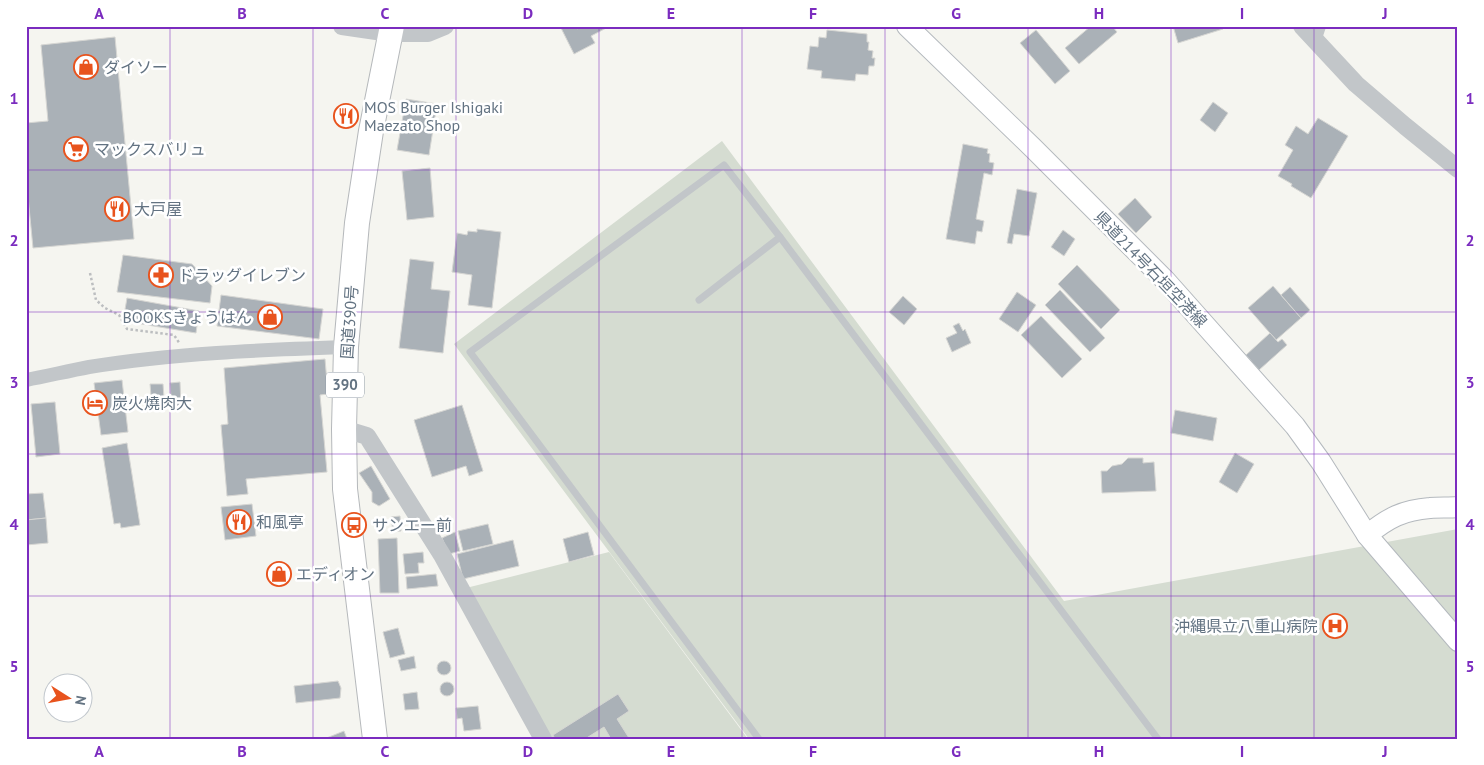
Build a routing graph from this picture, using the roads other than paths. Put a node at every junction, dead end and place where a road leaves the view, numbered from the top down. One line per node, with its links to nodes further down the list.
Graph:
1 (342, 26): 5 (street)
2 (445, 26): 5 (street)
3 (907, 26): 14 (main road, 県道214号石垣空港線)
4 (1302, 26): 6 (street)
5 (391, 30): 10 (highway, 国道390号 / 390)
6 (1316, 34): 7 (street)
7 (1458, 169)
8 (780, 237): 9 (lane); 18 (lane); 19 (lane)
9 (699, 300)
10 (346, 347): 11 (street); 12 (highway, 国道390号 / 390)
11 (26, 380)
12 (344, 429): 16 (highway, 国道390号 / 390); 17 (street)
13 (1458, 507): 14 (main road)
14 (1367, 535): 15 (main road, 県道214号石垣空港線)
15 (1458, 641)
16 (375, 739)
17 (543, 739)
18 (759, 739)
19 (1158, 739)

